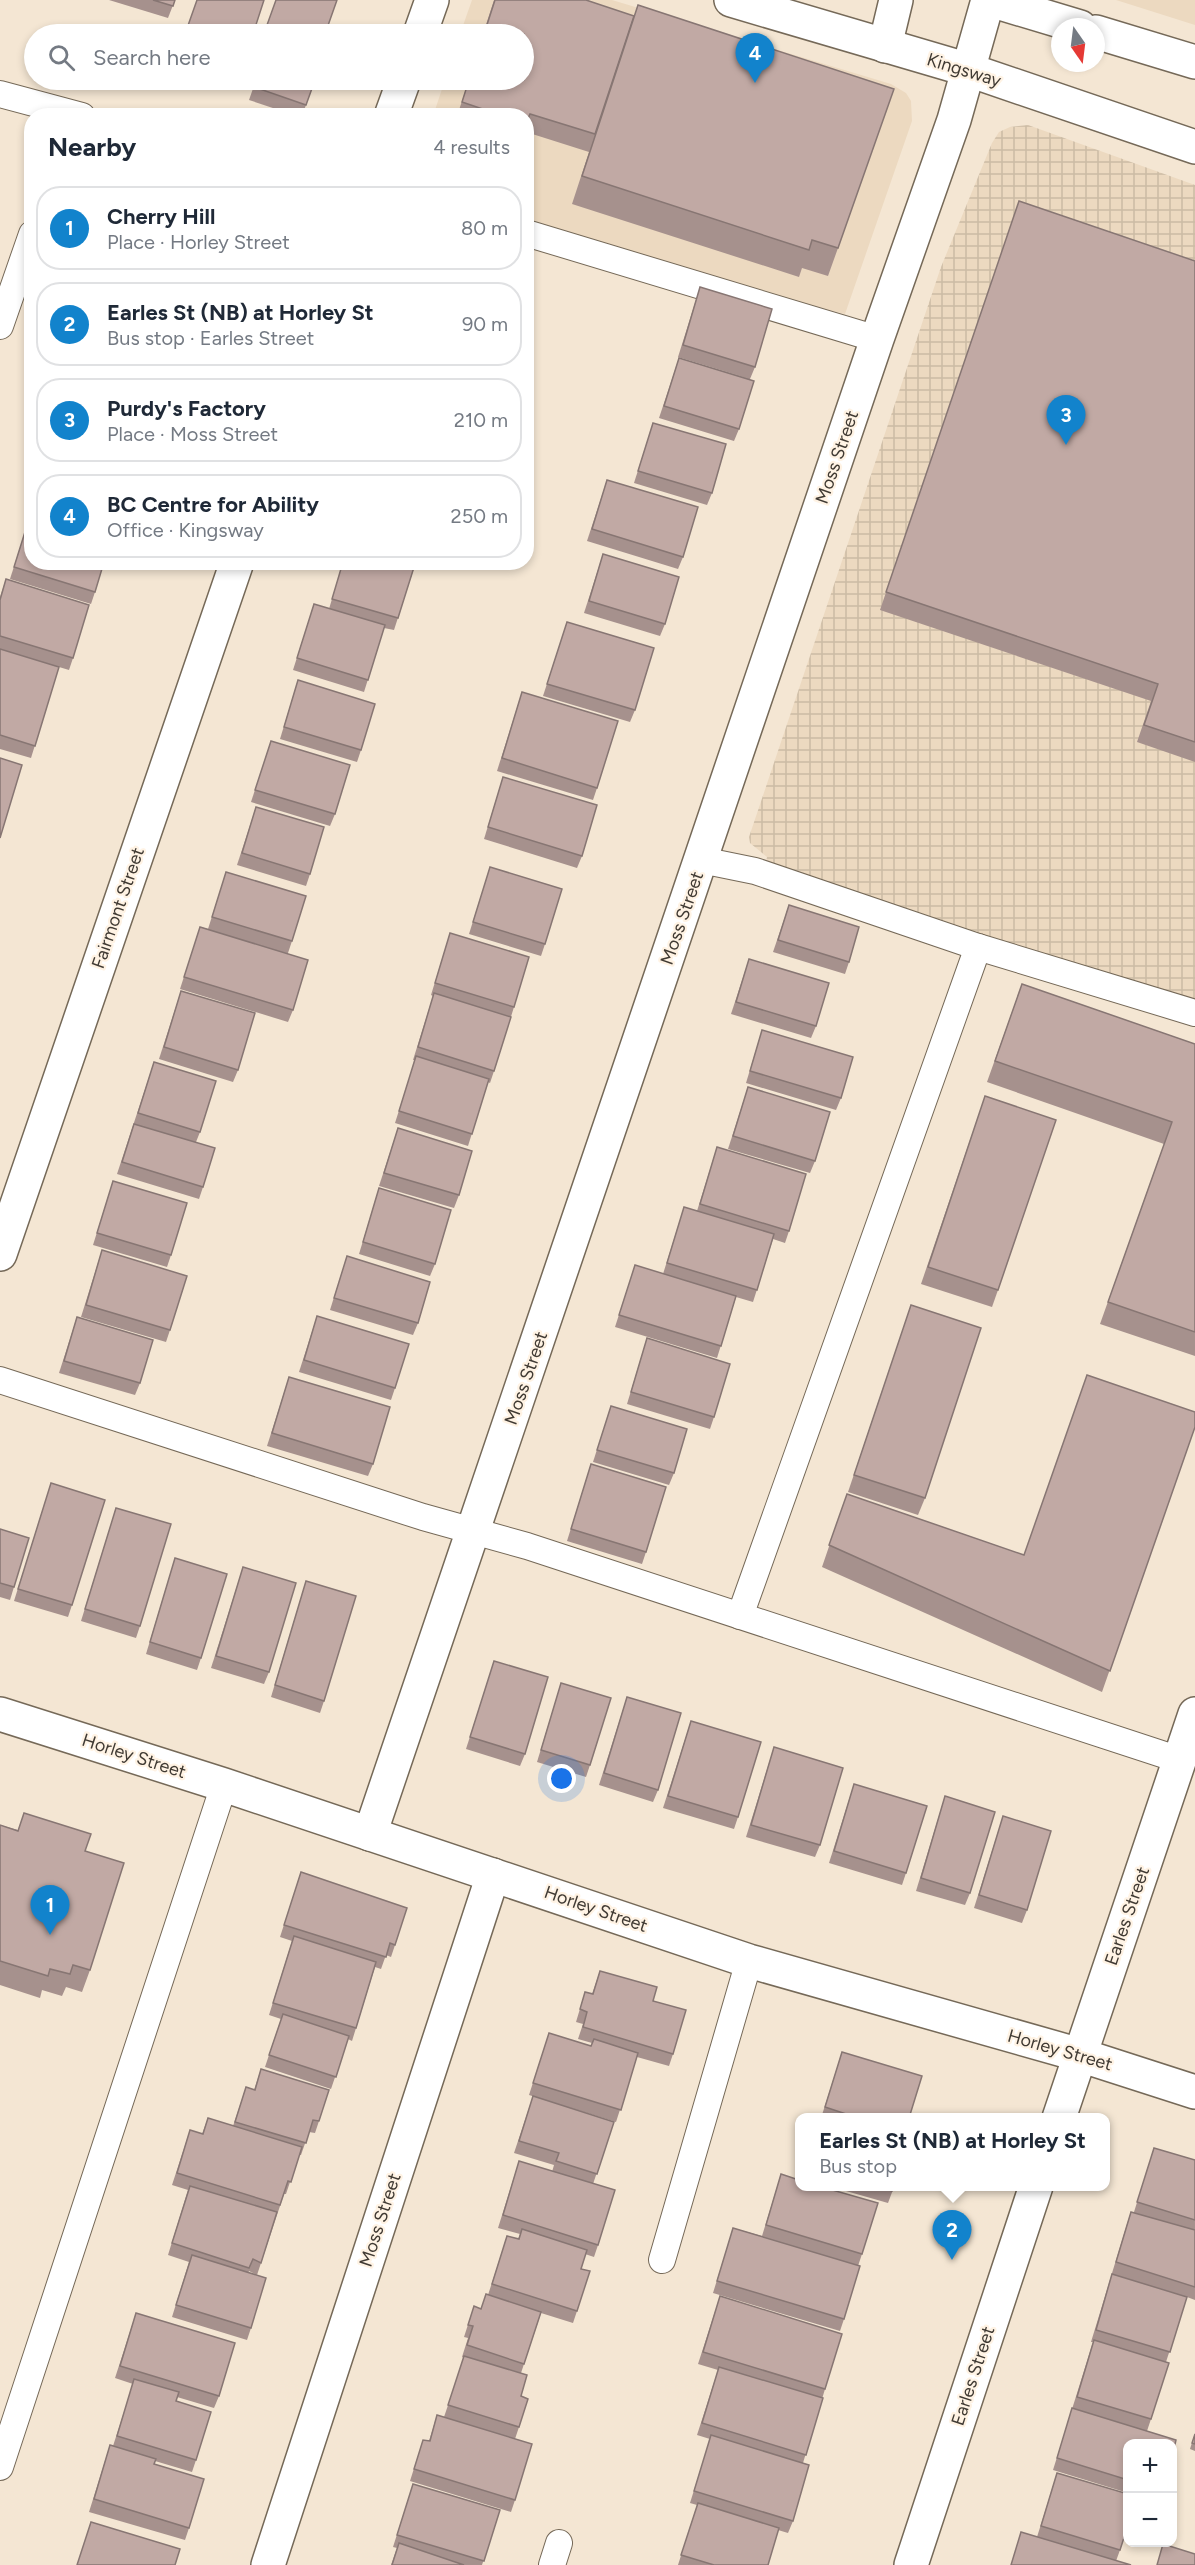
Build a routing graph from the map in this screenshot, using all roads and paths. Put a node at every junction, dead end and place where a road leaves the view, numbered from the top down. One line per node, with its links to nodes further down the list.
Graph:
1 (432, 0): 6 (street)
2 (731, 0): 8 (street, Kingsway)
3 (896, 0): 8 (street)
4 (989, 0): 5 (street); 10 (street, Moss Street)
5 (1051, 18)
6 (424, 24)
7 (1105, 35): 9 (street)
8 (885, 46): 10 (street, Kingsway)
9 (1195, 62)
10 (969, 70): 15 (street, Kingsway); 19 (street, Moss Street)
11 (400, 90): 14 (street)
12 (0, 94): 13 (lane)
13 (51, 108)
14 (394, 108)
15 (1195, 147)
16 (534, 234): 19 (lane)
17 (24, 257): 18 (lane)
18 (0, 326)
19 (877, 339): 21 (street, Moss Street)
20 (234, 570): 24 (street, Fairmont Street)
21 (701, 860): 22 (lane); 26 (street, Moss Street)
22 (978, 947): 23 (lane); 27 (lane)
23 (1195, 1013)
24 (0, 1254)
25 (0, 1380): 26 (lane)
26 (474, 1532): 27 (lane); 32 (street, Moss Street)
27 (740, 1616): 30 (lane)
28 (0, 1714): 31 (street, Horley Street)
29 (1195, 1714): 30 (street, Earles Street)
30 (1180, 1760): 35 (street, Earles Street)
31 (224, 1785): 32 (street, Horley Street); 40 (lane)
32 (370, 1834): 33 (street, Horley Street)
33 (493, 1875): 34 (street, Horley Street); 41 (street, Moss Street)
34 (749, 1961): 35 (street, Horley Street); 39 (lane)
35 (1080, 2055): 36 (street, Horley Street); 37 (street, Earles Street)
36 (1195, 2092)
37 (1061, 2113)
38 (1035, 2191): 42 (street, Earles Street)
39 (662, 2260)
40 (0, 2467)
41 (268, 2565)
42 (910, 2565)

